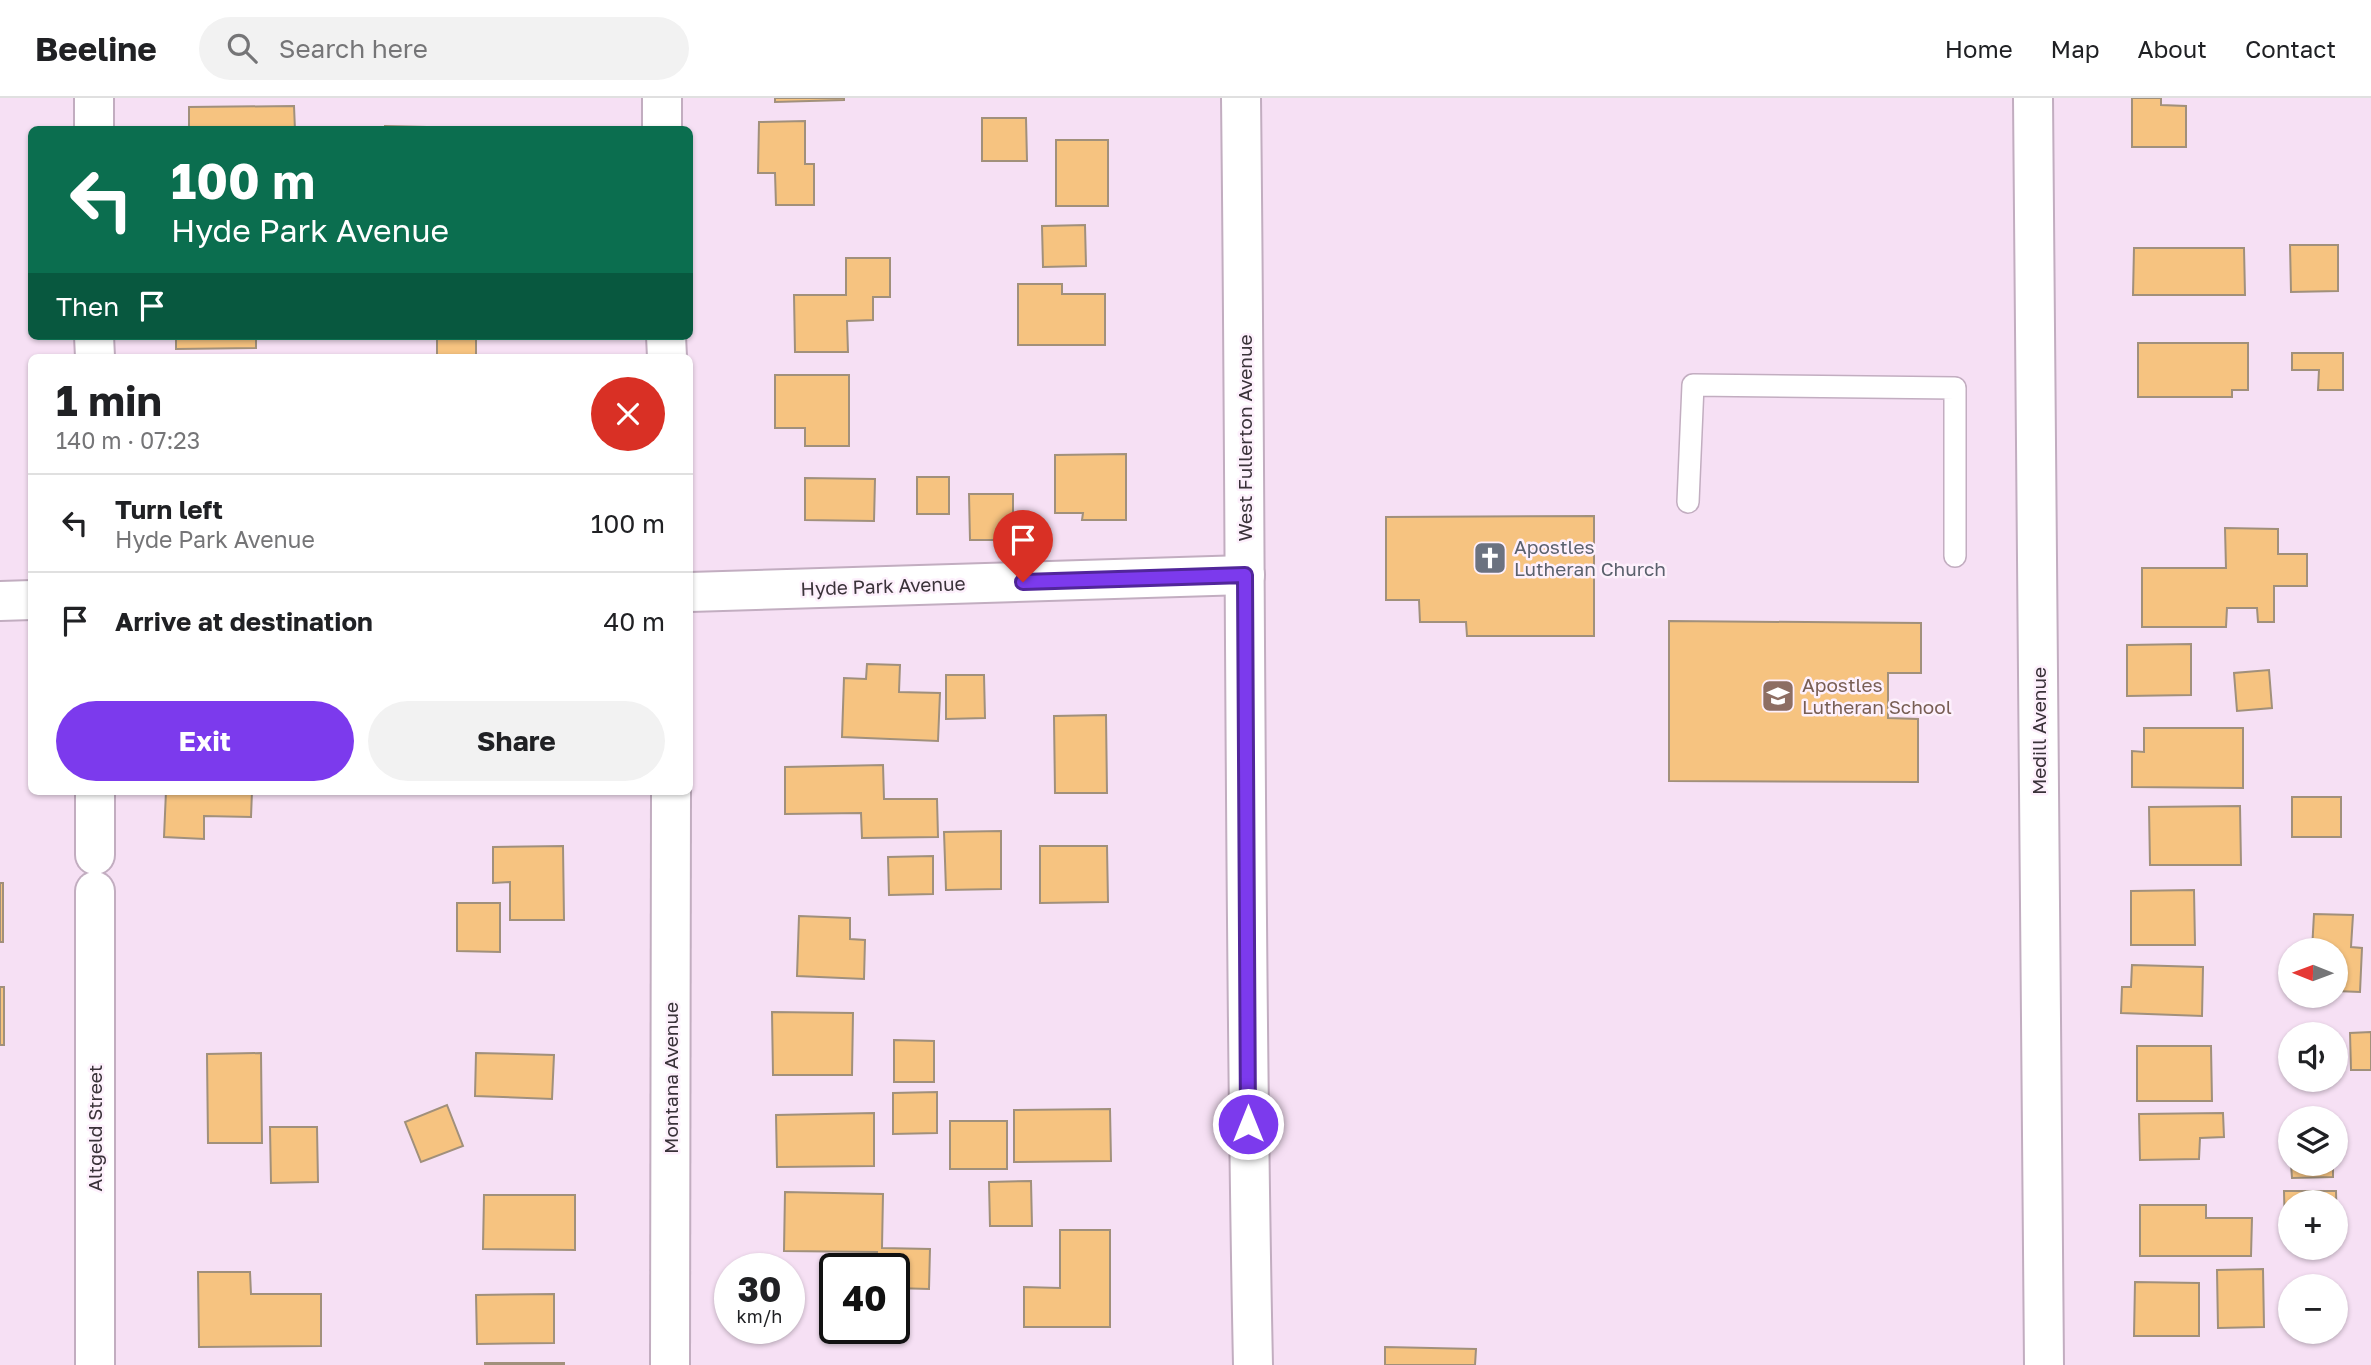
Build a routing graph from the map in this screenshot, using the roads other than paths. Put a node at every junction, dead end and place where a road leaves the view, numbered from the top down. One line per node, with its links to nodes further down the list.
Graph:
1 (94, 98): 5 (street)
2 (662, 98): 6 (street)
3 (1241, 98): 9 (street, West Fullerton Avenue)
4 (2033, 98): 18 (street, Medill Avenue)
5 (94, 126)
6 (662, 126)
7 (1688, 502): 8 (lane)
8 (1955, 555)
9 (1245, 575): 10 (street, Hyde Park Avenue); 17 (street, West Fullerton Avenue)
10 (693, 592)
11 (28, 600): 12 (street)
12 (0, 601)
13 (95, 795): 15 (street, Altgeld Street)
14 (671, 795): 16 (street, Montana Avenue)
15 (95, 1365)
16 (670, 1365)
17 (1253, 1365)
18 (2043, 1365)

